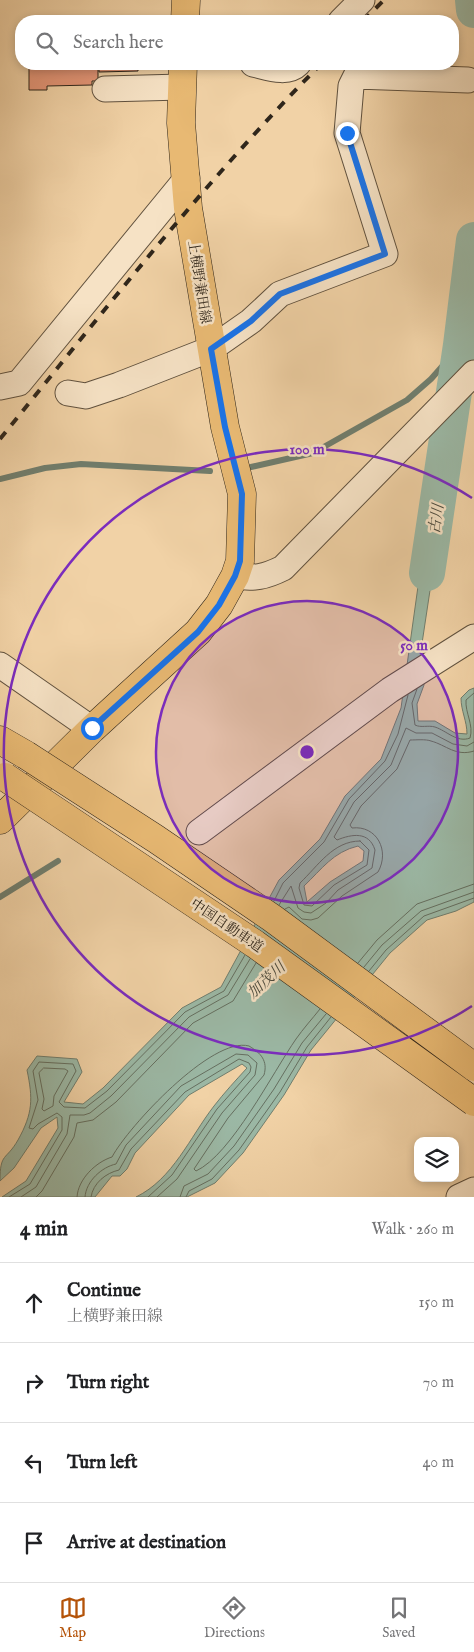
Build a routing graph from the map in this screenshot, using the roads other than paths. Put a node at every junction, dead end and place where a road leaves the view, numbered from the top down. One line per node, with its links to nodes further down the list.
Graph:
1 (186, 0): 2 (main road)
2 (185, 15)
3 (183, 75): 5 (street); 6 (main road, 上横野兼田線)
4 (468, 80): 7 (street)
5 (105, 89)
6 (187, 178): 7 (main road, 上横野兼田線); 9 (street)
7 (211, 349): 10 (street); 11 (main road, 上横野兼田線)
8 (474, 374): 11 (street)
9 (0, 387)
10 (68, 393)
11 (235, 576): 14 (main road, 上横野兼田線)
12 (474, 637): 18 (street)
13 (0, 665): 14 (street)
14 (92, 728): 17 (main road, 上横野兼田線)
15 (0, 740): 19 (main road, bridge)
16 (2, 776): 20 (main road, 中国自動車道, bridge)
17 (0, 820)
18 (199, 832)
19 (474, 1067)
20 (474, 1102)
21 (474, 1190): 22 (street)
22 (459, 1197)

